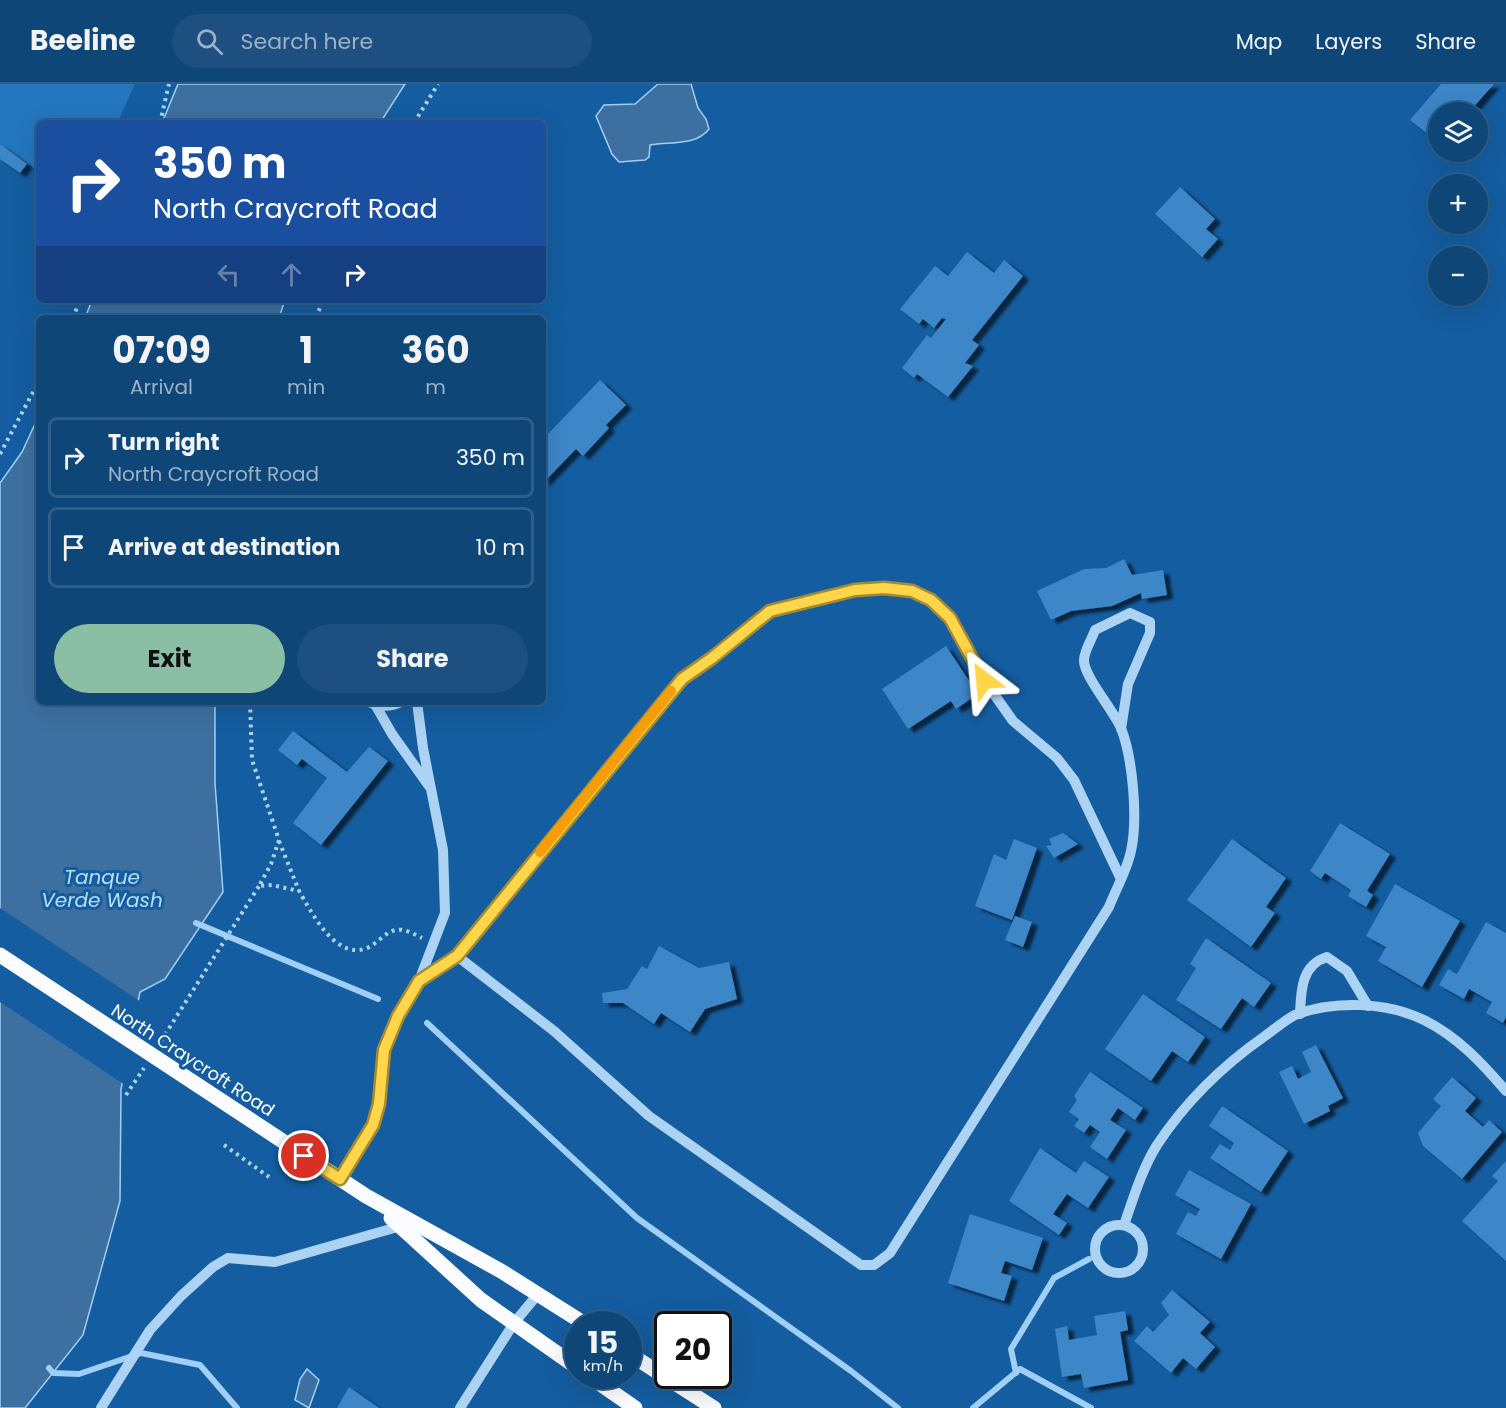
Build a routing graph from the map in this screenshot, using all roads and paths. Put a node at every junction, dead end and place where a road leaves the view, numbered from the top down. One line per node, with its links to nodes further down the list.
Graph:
1 (169, 84): 3 (path)
2 (438, 84): 4 (path)
3 (161, 120)
4 (416, 120)
5 (36, 387): 6 (path)
6 (0, 454)
7 (250, 705): 12 (path)
8 (373, 705): 11 (street)
9 (417, 705): 11 (street)
10 (1121, 729): 10 (street); 13 (street)
11 (431, 789): 16 (street)
12 (279, 840): 14 (path); 15 (path)
13 (1120, 877): 18 (street); 18 (street)
14 (259, 886): 15 (path); 20 (path)
15 (299, 891): 16 (path)
16 (433, 944): 19 (street)
17 (0, 955): 26 (main road, North Craycroft Road)
18 (457, 956): 19 (street)
19 (419, 981): 26 (street)
20 (192, 992)
21 (1368, 1006): 22 (street); 22 (street); 23 (street)
22 (1300, 1014): 28 (street)
23 (1506, 1091)
24 (224, 1145): 25 (path)
25 (269, 1178)
26 (340, 1179): 27 (main road, North Craycroft Road)
27 (366, 1196): 29 (main road, North Craycroft Road); 30 (main road, North Craycroft Road)
28 (1124, 1225): 28 (street)
29 (401, 1226): 32 (main road, North Craycroft Road); 36 (street)
30 (538, 1294): 31 (main road, North Craycroft Road); 32 (street)
31 (565, 1311)
32 (514, 1323): 33 (main road, North Craycroft Road); 37 (street)
33 (564, 1358)
34 (642, 1362): 39 (main road)
35 (608, 1389): 38 (main road)
36 (100, 1408)
37 (460, 1408)
38 (635, 1408)
39 (714, 1408)

